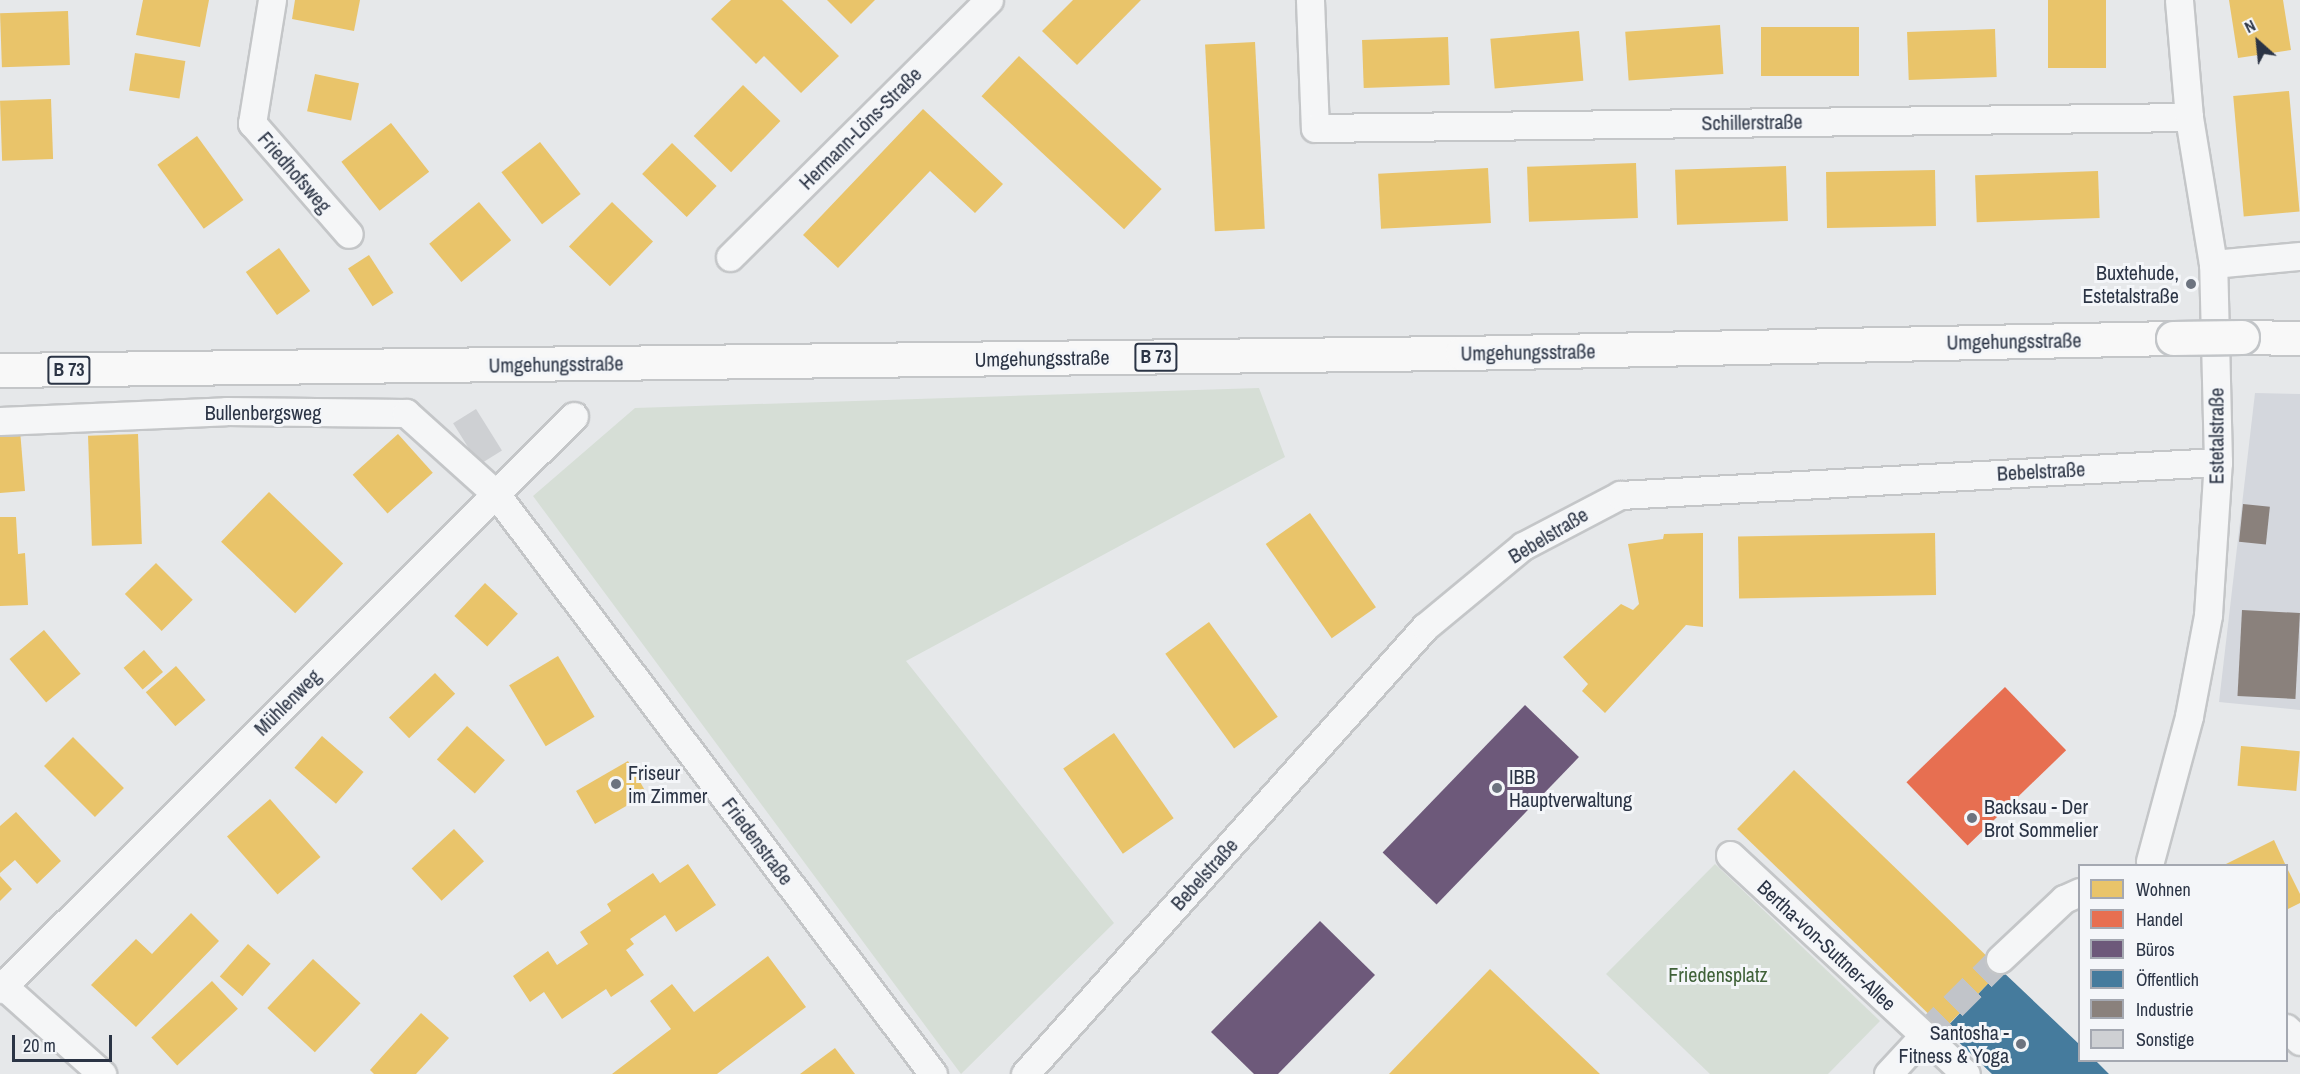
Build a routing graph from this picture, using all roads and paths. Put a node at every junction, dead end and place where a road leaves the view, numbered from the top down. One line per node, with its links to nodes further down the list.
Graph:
1 (272, 0): 6 (street, Friedhofsweg)
2 (989, 0): 8 (street, Hermann-Löns-Straße)
3 (1310, 0): 5 (street, Schillerstraße)
4 (2180, 0): 5 (street, Estetalstraße)
5 (2190, 117): 9 (street, Estetalstraße)
6 (349, 234)
7 (2300, 256): 9 (street)
8 (730, 257)
9 (2213, 264): 14 (street, Estetalstraße)
10 (2300, 338): 11 (main road, Umgehungsstraße / B 73, bridge)
11 (0, 370)
12 (574, 416): 15 (street, Mühlenweg)
13 (0, 421): 15 (street, Bullenbergsweg)
14 (2218, 462): 17 (street, Estetalstraße); 26 (street, Bebelstraße)
15 (496, 494): 20 (street, Mühlenweg); 25 (street, Friedenstraße)
16 (1730, 855): 22 (street, Bertha-von-Suttner-Allee)
17 (2148, 864)
18 (2078, 892): 19 (street)
19 (2000, 959)
20 (1, 986): 24 (street)
21 (2288, 1030): 23 (street)
22 (1924, 1035): 27 (street); 28 (street, Bertha-von-Suttner-Allee)
23 (2300, 1041)
24 (102, 1074)
25 (933, 1074)
26 (1025, 1074)
27 (1888, 1074)
28 (1966, 1074)

